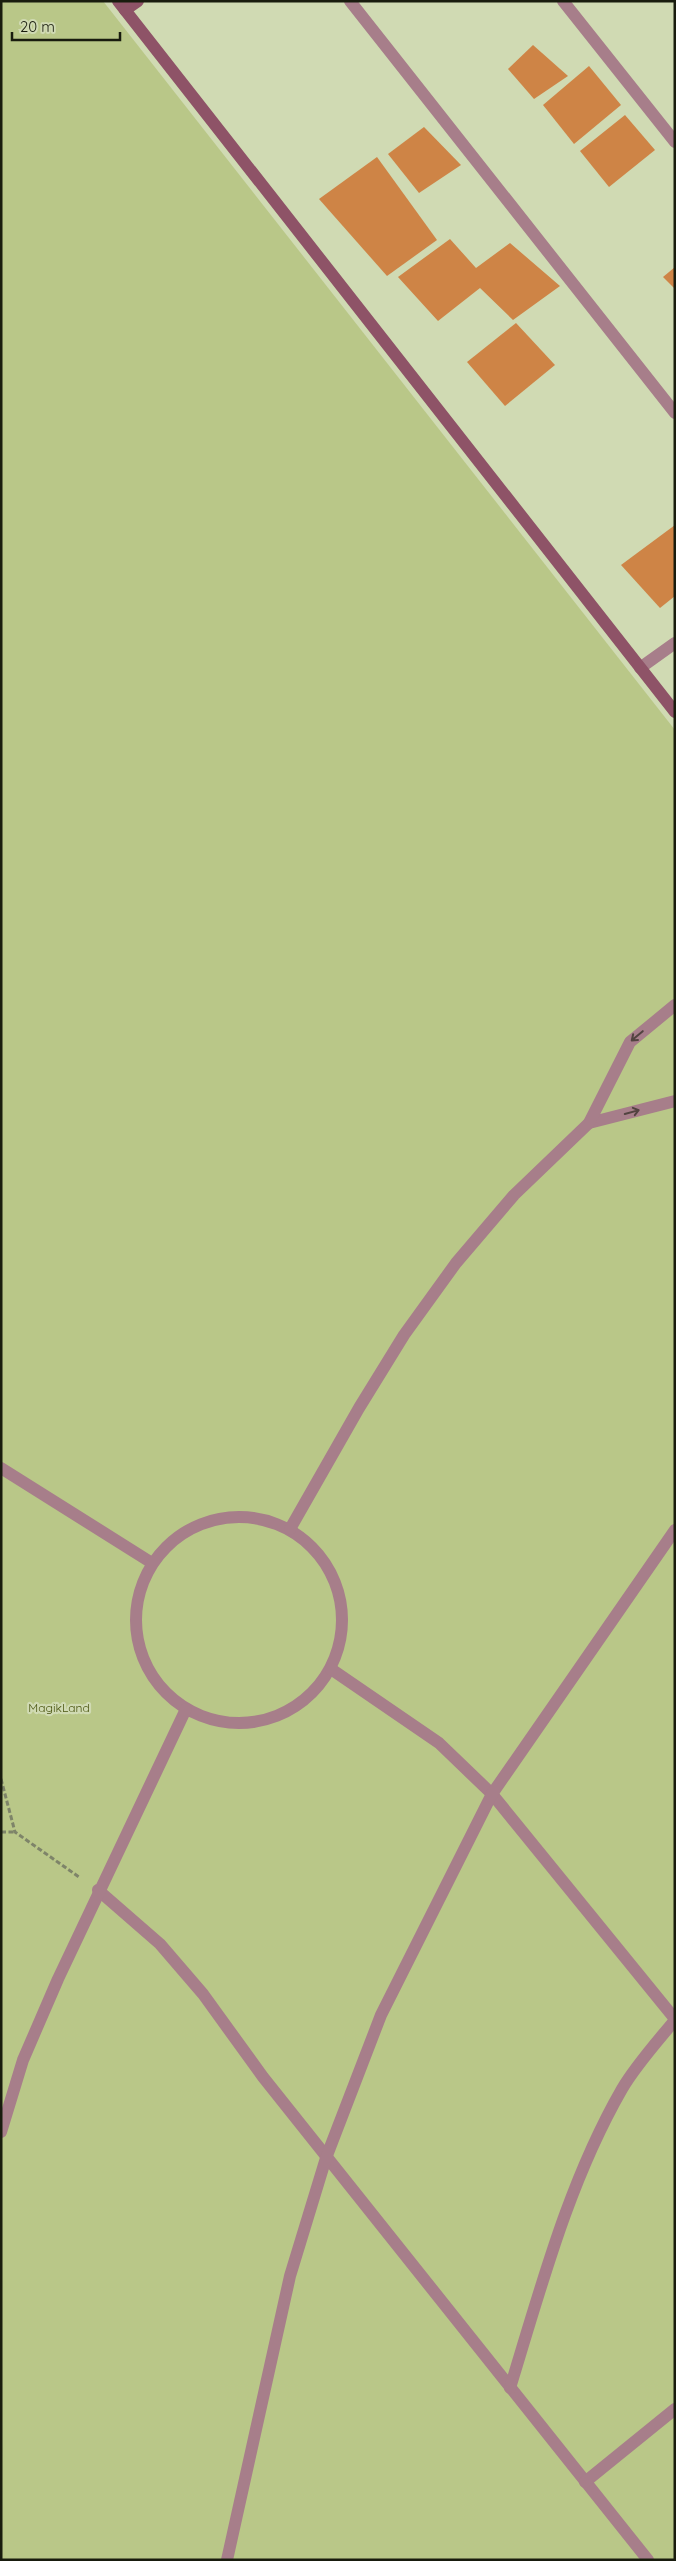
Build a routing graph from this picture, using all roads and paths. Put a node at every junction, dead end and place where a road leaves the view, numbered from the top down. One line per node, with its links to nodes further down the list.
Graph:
1 (138, 1): 4 (street)
2 (350, 1): 6 (street)
3 (563, 1): 5 (street)
4 (122, 6): 8 (street)
5 (675, 142)
6 (675, 413)
7 (675, 642): 8 (street)
8 (640, 668): 9 (street)
9 (675, 712)
10 (675, 1005): 12 (street, one-way to 12)
11 (675, 1101): 12 (street, one-way to 11)
12 (589, 1123): 14 (street)
13 (1, 1468): 16 (street)
14 (290, 1529): 16 (street); 17 (street)
15 (675, 1530): 20 (street)
16 (152, 1563): 18 (street)
17 (331, 1669): 18 (street); 20 (street)
18 (186, 1709): 23 (street)
19 (1, 1780): 22 (path)
20 (492, 1794): 24 (street); 26 (street)
21 (1, 1832): 22 (path)
22 (15, 1832): 23 (path)
23 (98, 1890): 25 (street); 26 (street)
24 (675, 2019): 27 (street)
25 (1, 2132)
26 (326, 2158): 27 (street); 30 (street)
27 (510, 2388): 29 (street)
28 (675, 2409): 29 (street)
29 (585, 2482): 31 (street)
30 (227, 2560)
31 (648, 2560)

